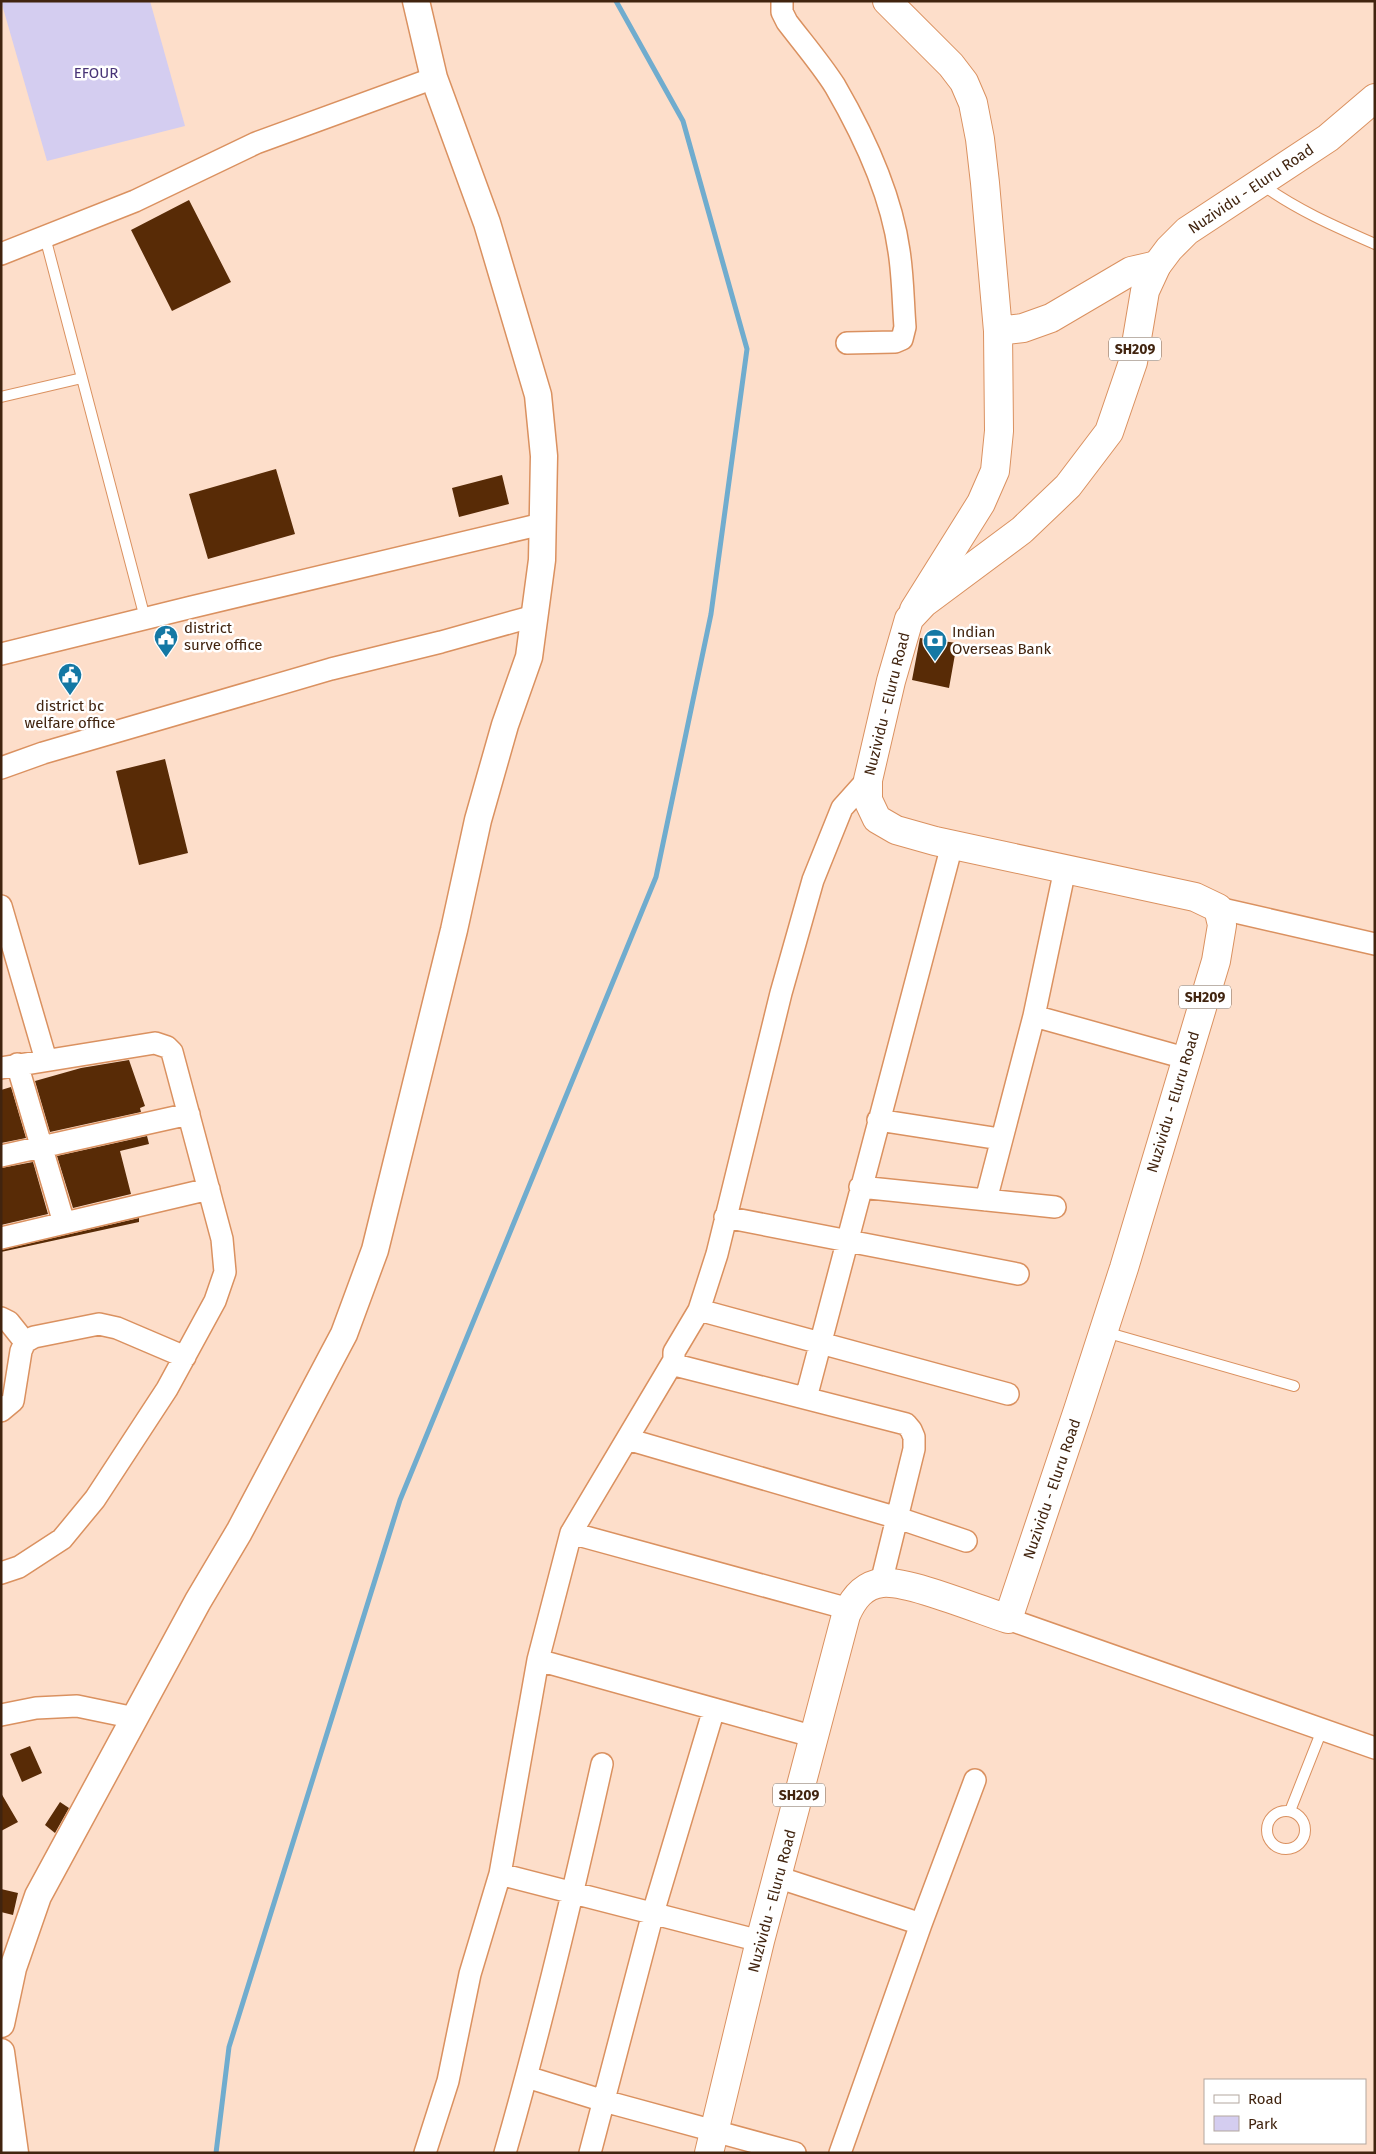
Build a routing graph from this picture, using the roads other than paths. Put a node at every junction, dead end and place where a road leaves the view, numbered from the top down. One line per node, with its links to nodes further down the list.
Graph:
1 (416, 1): 4 (street)
2 (782, 1): 12 (street)
3 (886, 1): 11 (main road)
4 (434, 78): 7 (street); 15 (street)
5 (1375, 98): 6 (main road, Nuzividu - Eluru Road / SH209)
6 (1260, 184): 8 (lane); 10 (main road, Nuzividu - Eluru Road / SH209)
7 (45, 237): 9 (street); 13 (lane)
8 (1375, 244)
9 (1, 254)
10 (1157, 265): 11 (main road); 18 (main road, Nuzividu - Eluru Road / SH209)
11 (998, 331): 18 (main road)
12 (847, 343)
13 (82, 378): 14 (lane); 17 (lane)
14 (1, 397)
15 (542, 524): 16 (street); 17 (street)
16 (534, 616): 20 (street); 67 (street)
17 (145, 618): 19 (street)
18 (909, 619): 21 (main road, Nuzividu - Eluru Road / SH209)
19 (1, 654)
20 (1, 768)
21 (868, 779): 22 (main road, Nuzividu - Eluru Road / SH209); 40 (street)
22 (952, 845): 23 (main road, Nuzividu - Eluru Road / SH209); 32 (street)
23 (1065, 869): 25 (main road, Nuzividu - Eluru Road / SH209); 27 (street)
24 (1, 906): 29 (street)
25 (1218, 908): 26 (street); 28 (main road, Nuzividu - Eluru Road / SH209)
26 (1375, 944)
27 (1034, 1016): 28 (street); 33 (street)
28 (1185, 1058): 47 (main road, Nuzividu - Eluru Road / SH209)
29 (46, 1060): 30 (street); 31 (street)
30 (9, 1066): 34 (street)
31 (189, 1114): 34 (street); 37 (street)
32 (878, 1120): 33 (street); 36 (street)
33 (1000, 1140): 38 (street)
34 (42, 1146): 35 (street); 41 (street)
35 (1, 1156)
36 (860, 1187): 38 (street); 43 (street)
37 (210, 1189): 41 (street); 50 (street)
38 (986, 1200): 39 (street)
39 (1054, 1207)
40 (725, 1217): 43 (street); 45 (street)
41 (64, 1223): 42 (street)
42 (1, 1238)
43 (847, 1240): 44 (street); 48 (street)
44 (1018, 1274)
45 (699, 1310): 48 (street); 51 (street)
46 (1, 1318): 49 (street)
47 (1103, 1332): 52 (lane); 63 (main road, Nuzividu - Eluru Road / SH209)
48 (820, 1341): 53 (street); 54 (street)
49 (25, 1342): 50 (street); 55 (street)
50 (185, 1357): 60 (street)
51 (674, 1360): 54 (street); 56 (street)
52 (1294, 1386)
53 (1008, 1394)
54 (806, 1398): 57 (street)
55 (1, 1411)
56 (627, 1439): 57 (street); 58 (street)
57 (898, 1518): 59 (street); 61 (street)
58 (571, 1533): 62 (street); 64 (street)
59 (966, 1542)
60 (1, 1573)
61 (881, 1583): 62 (main road, Nuzividu - Eluru Road / SH209); 63 (main road)
62 (849, 1609): 69 (main road, Nuzividu - Eluru Road / SH209)
63 (1008, 1619): 68 (street)
64 (538, 1660): 65 (street); 74 (street)
65 (714, 1709): 69 (street); 77 (street)
66 (1, 1715): 67 (street)
67 (134, 1718): 80 (street)
68 (1322, 1730): 70 (street); 73 (lane)
69 (815, 1737): 75 (main road, Nuzividu - Eluru Road / SH209)
70 (1375, 1748)
71 (602, 1764): 76 (street)
72 (975, 1780): 78 (street)
73 (1290, 1811)
74 (500, 1874): 76 (street); 86 (street)
75 (777, 1877): 78 (street); 79 (main road, Nuzividu - Eluru Road / SH209)
76 (573, 1893): 77 (street); 82 (street)
77 (654, 1914): 79 (street); 83 (street)
78 (921, 1924): 90 (street)
79 (760, 1941): 84 (main road, Nuzividu - Eluru Road / SH209)
80 (1, 2024)
81 (1, 2052): 85 (street)
82 (527, 2077): 83 (street); 87 (street)
83 (604, 2101): 84 (street); 88 (street)
84 (712, 2141): 89 (street)
85 (15, 2153)
86 (425, 2153)
87 (505, 2153)
88 (590, 2153)
89 (796, 2153)
90 (840, 2153)

